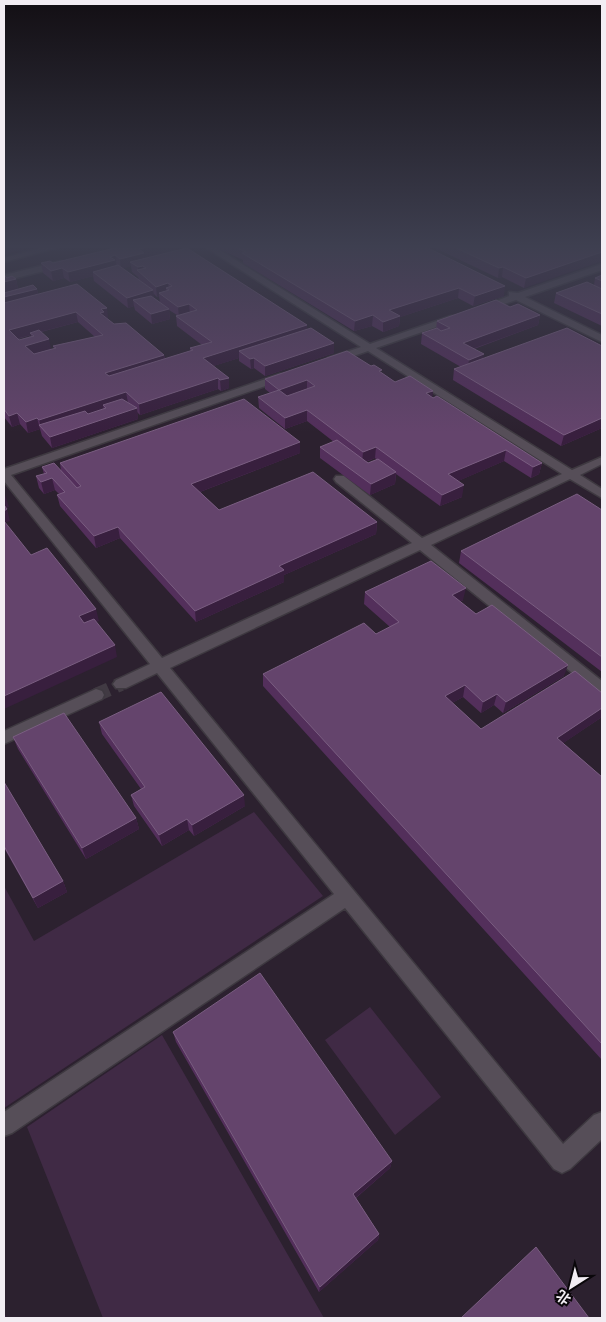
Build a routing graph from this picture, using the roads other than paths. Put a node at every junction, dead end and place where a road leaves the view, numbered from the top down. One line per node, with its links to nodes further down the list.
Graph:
1 (307, 309): 5 (lane)
2 (480, 309): 5 (lane)
3 (541, 309): 4 (lane)
4 (602, 339)
5 (368, 347): 6 (lane); 10 (lane)
6 (322, 364)
7 (294, 373): 9 (lane)
8 (602, 460): 10 (lane)
9 (4, 473): 14 (lane)
10 (571, 474): 12 (lane); 13 (lane)
11 (340, 479): 13 (lane)
12 (602, 494)
13 (421, 544): 14 (lane); 16 (lane)
14 (160, 666): 15 (lane); 19 (lane)
15 (121, 684)
16 (602, 689)
17 (96, 695): 18 (lane)
18 (4, 738)
19 (347, 896): 20 (lane); 21 (lane)
20 (602, 1123)
21 (4, 1125)

